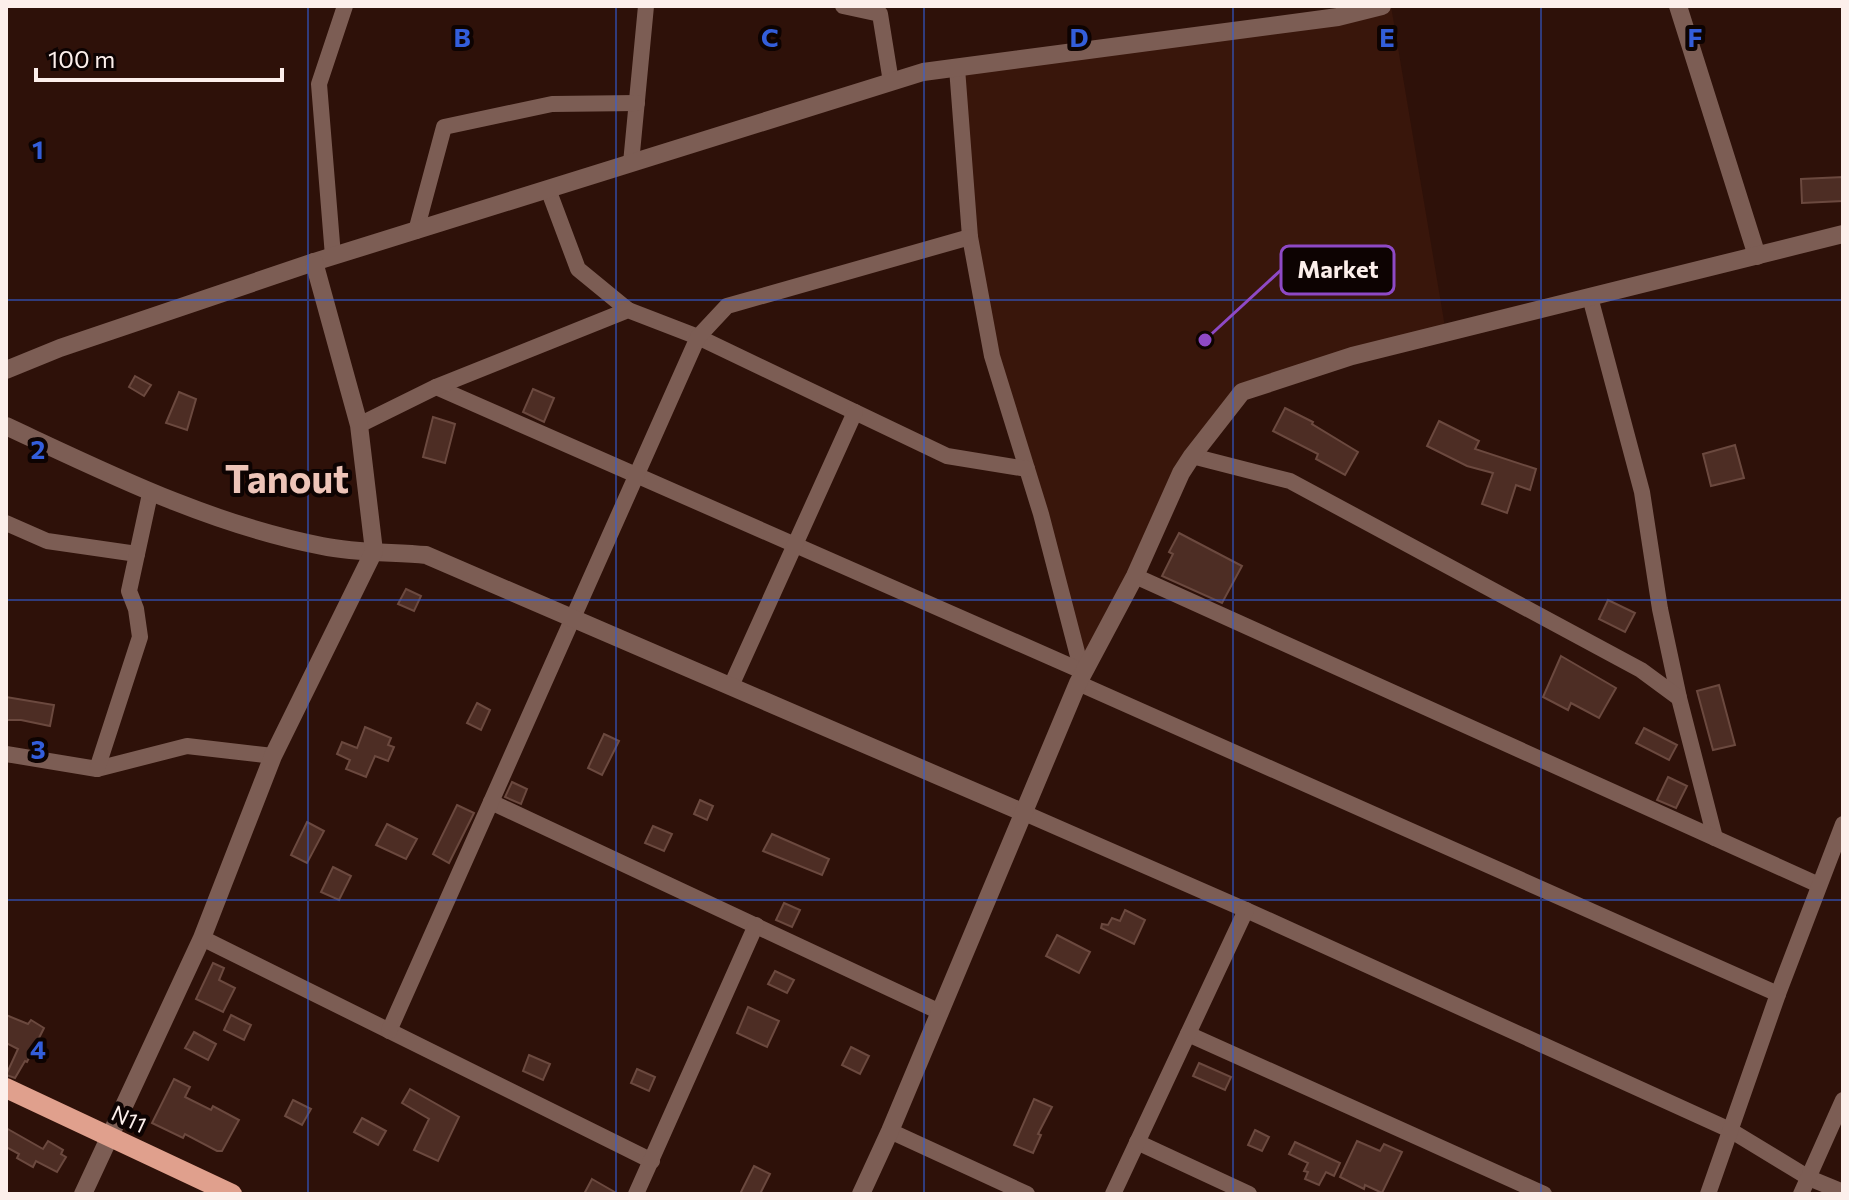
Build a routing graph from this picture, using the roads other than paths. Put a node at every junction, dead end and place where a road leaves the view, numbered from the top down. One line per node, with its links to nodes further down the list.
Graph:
1 (345, 6): 15 (street)
2 (646, 6): 9 (street)
3 (843, 6): 8 (street)
4 (1382, 6): 6 (street)
5 (1678, 6): 16 (street)
6 (1338, 12): 7 (street)
7 (957, 68): 8 (street); 14 (street)
8 (891, 82): 10 (street)
9 (637, 103): 10 (street); 12 (street)
10 (631, 163): 11 (street)
11 (548, 189): 12 (street); 19 (street)
12 (416, 231): 15 (street)
13 (1843, 234): 16 (street)
14 (970, 237): 20 (street); 27 (street)
15 (333, 256): 17 (street)
16 (1757, 256): 18 (street)
17 (314, 262): 21 (street); 24 (street)
18 (1590, 297): 26 (street); 38 (street)
19 (628, 310): 20 (street); 22 (street)
20 (698, 337): 23 (street); 28 (street)
21 (6, 370)
22 (436, 387): 24 (street); 28 (street)
23 (855, 412): 27 (street); 31 (street)
24 (359, 425): 32 (street)
25 (6, 426): 29 (street)
26 (1192, 456): 34 (street); 38 (street)
27 (1027, 469): 36 (street)
28 (637, 474): 31 (street); 35 (street)
29 (150, 494): 32 (street); 33 (street)
30 (6, 523): 33 (street)
31 (794, 546): 36 (street); 37 (street)
32 (374, 551): 35 (street); 40 (street)
33 (137, 554): 41 (street)
34 (1135, 576): 36 (street); 45 (street)
35 (573, 617): 37 (street); 42 (street)
36 (1081, 678): 43 (street); 50 (street)
37 (731, 686): 43 (street)
38 (1679, 698): 45 (street)
39 (6, 754): 41 (street)
40 (273, 756): 41 (street); 49 (street)
41 (97, 769)
42 (491, 802): 48 (street); 52 (street)
43 (1022, 812): 47 (street); 51 (street)
44 (1843, 824): 46 (street)
45 (1715, 838): 46 (street)
46 (1819, 885): 50 (street)
47 (1246, 910): 53 (street); 56 (street)
48 (756, 925): 51 (street); 60 (street)
49 (202, 938): 52 (street); 58 (street)
50 (1778, 994): 56 (street)
51 (940, 1012): 57 (street)
52 (389, 1031): 60 (street)
53 (1188, 1034): 59 (street); 70 (street)
54 (6, 1088): 58 (main road, N11)
55 (1843, 1100): 61 (street)
56 (1730, 1130): 61 (street); 71 (street)
57 (890, 1131): 66 (street); 67 (street)
58 (108, 1136): 63 (street); 64 (main road, N11)
59 (1137, 1142): 68 (street); 69 (street)
60 (652, 1161): 65 (street)
61 (1809, 1178): 62 (street); 72 (street)
62 (1843, 1192)
63 (83, 1194)
64 (232, 1194)
65 (636, 1194)
66 (861, 1194)
67 (1027, 1194)
68 (1113, 1194)
69 (1249, 1194)
70 (1544, 1194)
71 (1708, 1194)
72 (1801, 1194)

